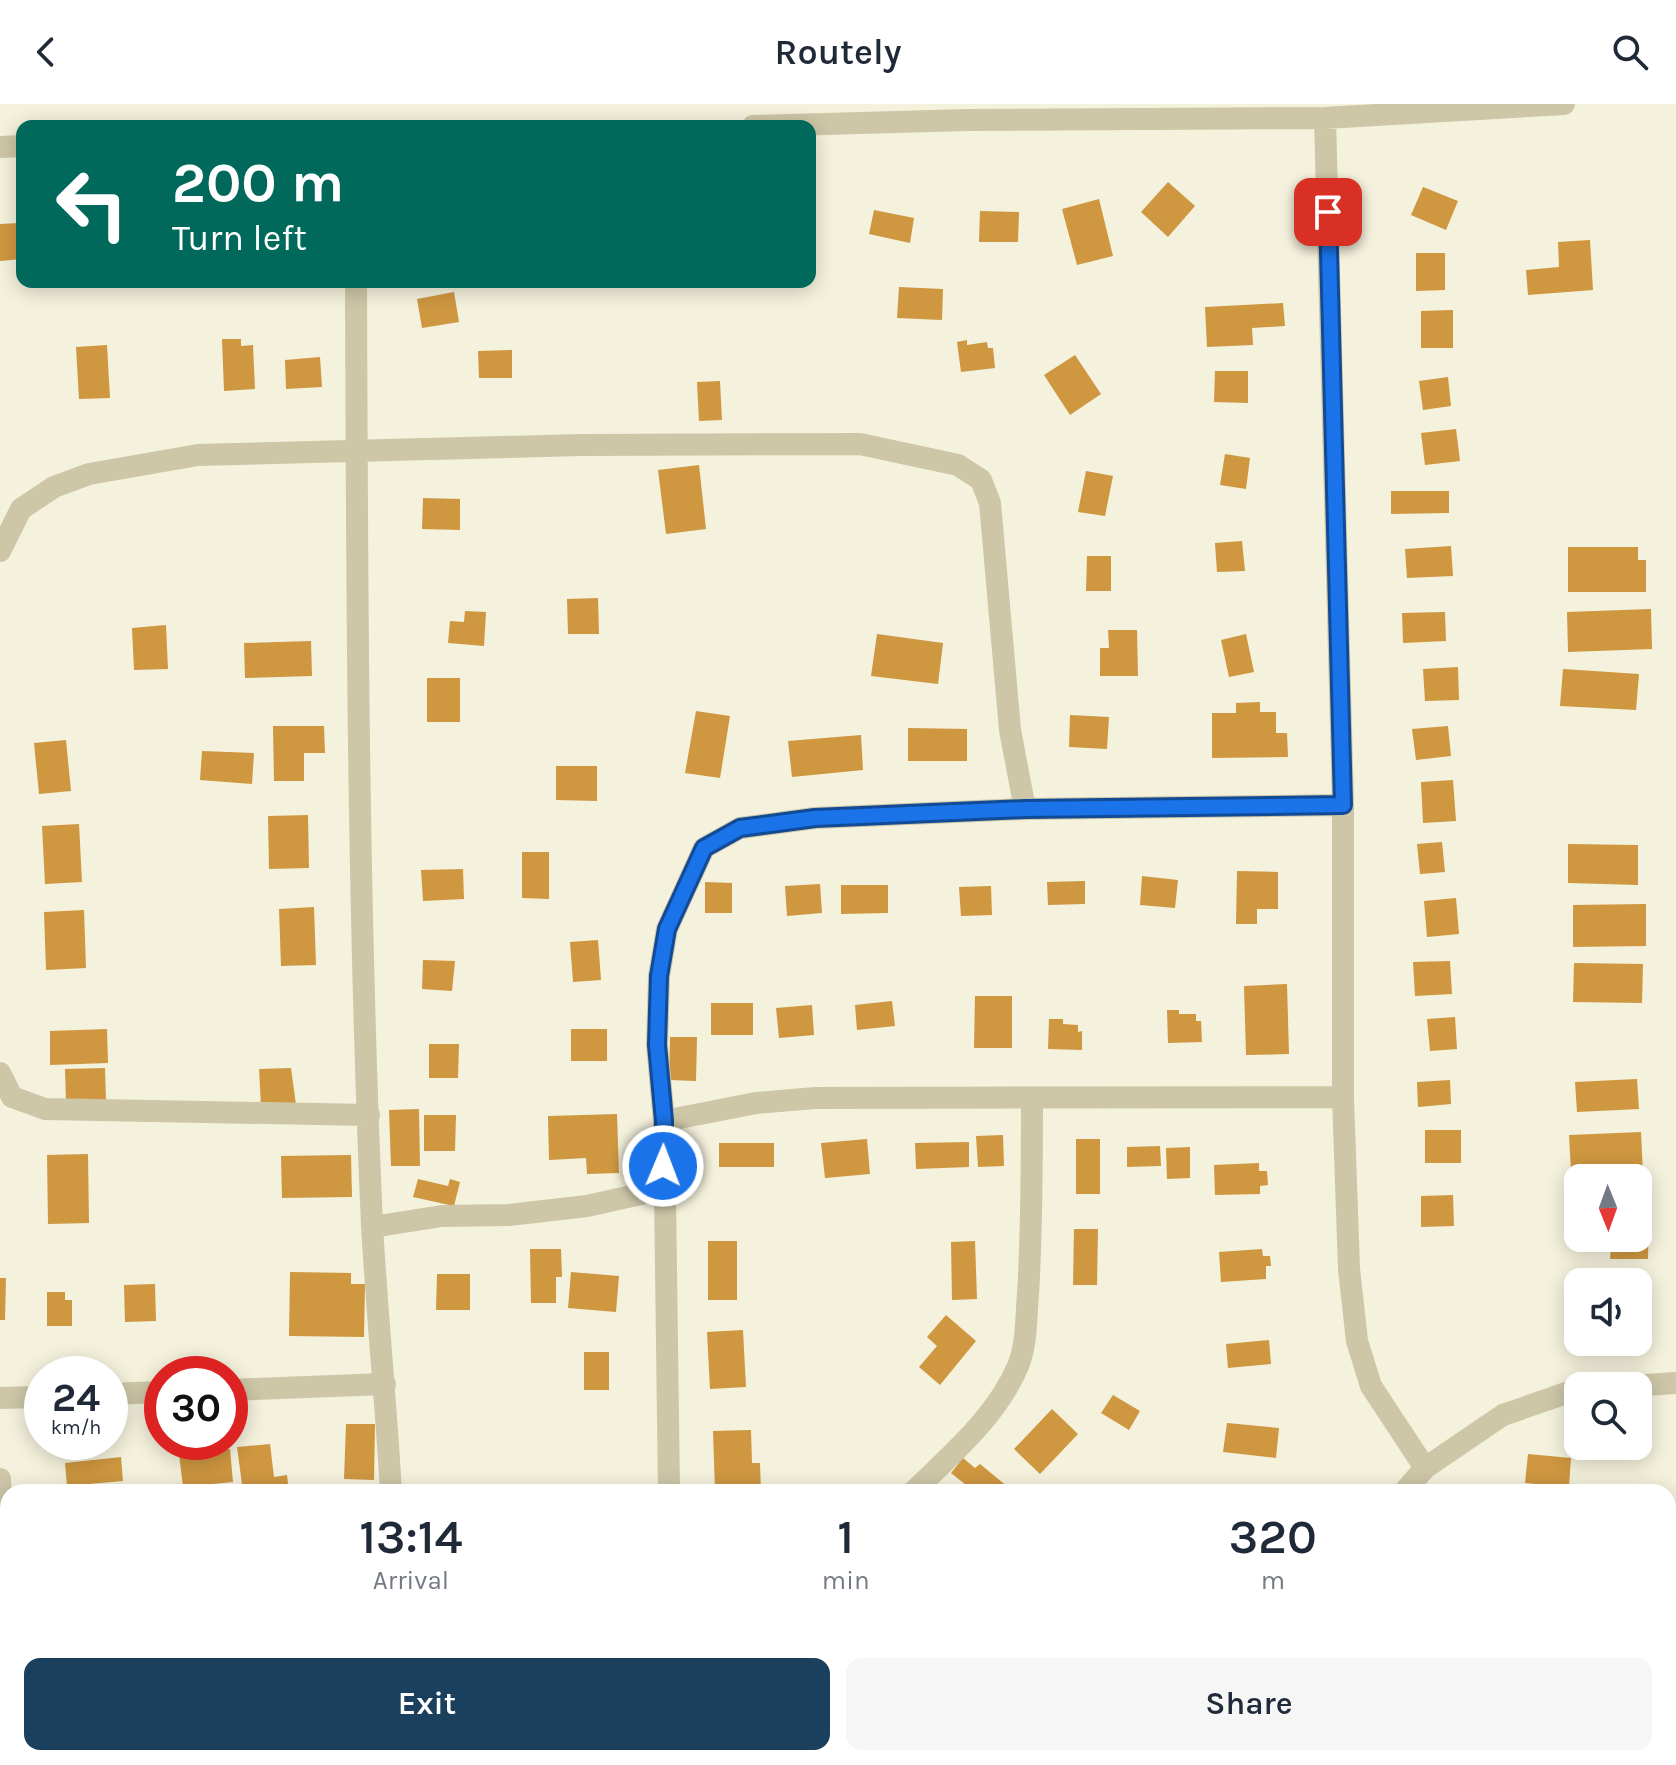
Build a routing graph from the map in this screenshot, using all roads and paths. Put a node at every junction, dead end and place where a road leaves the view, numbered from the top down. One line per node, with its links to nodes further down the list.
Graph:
1 (1564, 104): 3 (street)
2 (966, 112): 3 (street); 4 (street)
3 (1325, 118): 8 (street)
4 (816, 122)
5 (356, 288): 6 (street)
6 (356, 453): 7 (street); 9 (street); 13 (street)
7 (0, 551)
8 (1343, 805): 9 (street); 11 (street)
9 (1025, 809): 14 (street)
10 (0, 1073): 13 (street)
11 (1343, 1097): 12 (street); 24 (street)
12 (1032, 1098): 14 (street); 27 (street)
13 (369, 1115): 16 (street)
14 (664, 1121): 15 (street)
15 (663, 1189): 16 (street); 26 (street)
16 (372, 1227): 18 (street)
17 (1676, 1383): 19 (street)
18 (385, 1384): 20 (street); 25 (street)
19 (1652, 1385)
20 (248, 1389)
21 (1564, 1394): 24 (street)
22 (24, 1397): 23 (street)
23 (0, 1398)
24 (1425, 1468): 28 (street)
25 (391, 1484)
26 (669, 1484)
27 (921, 1484)
28 (1411, 1484)

